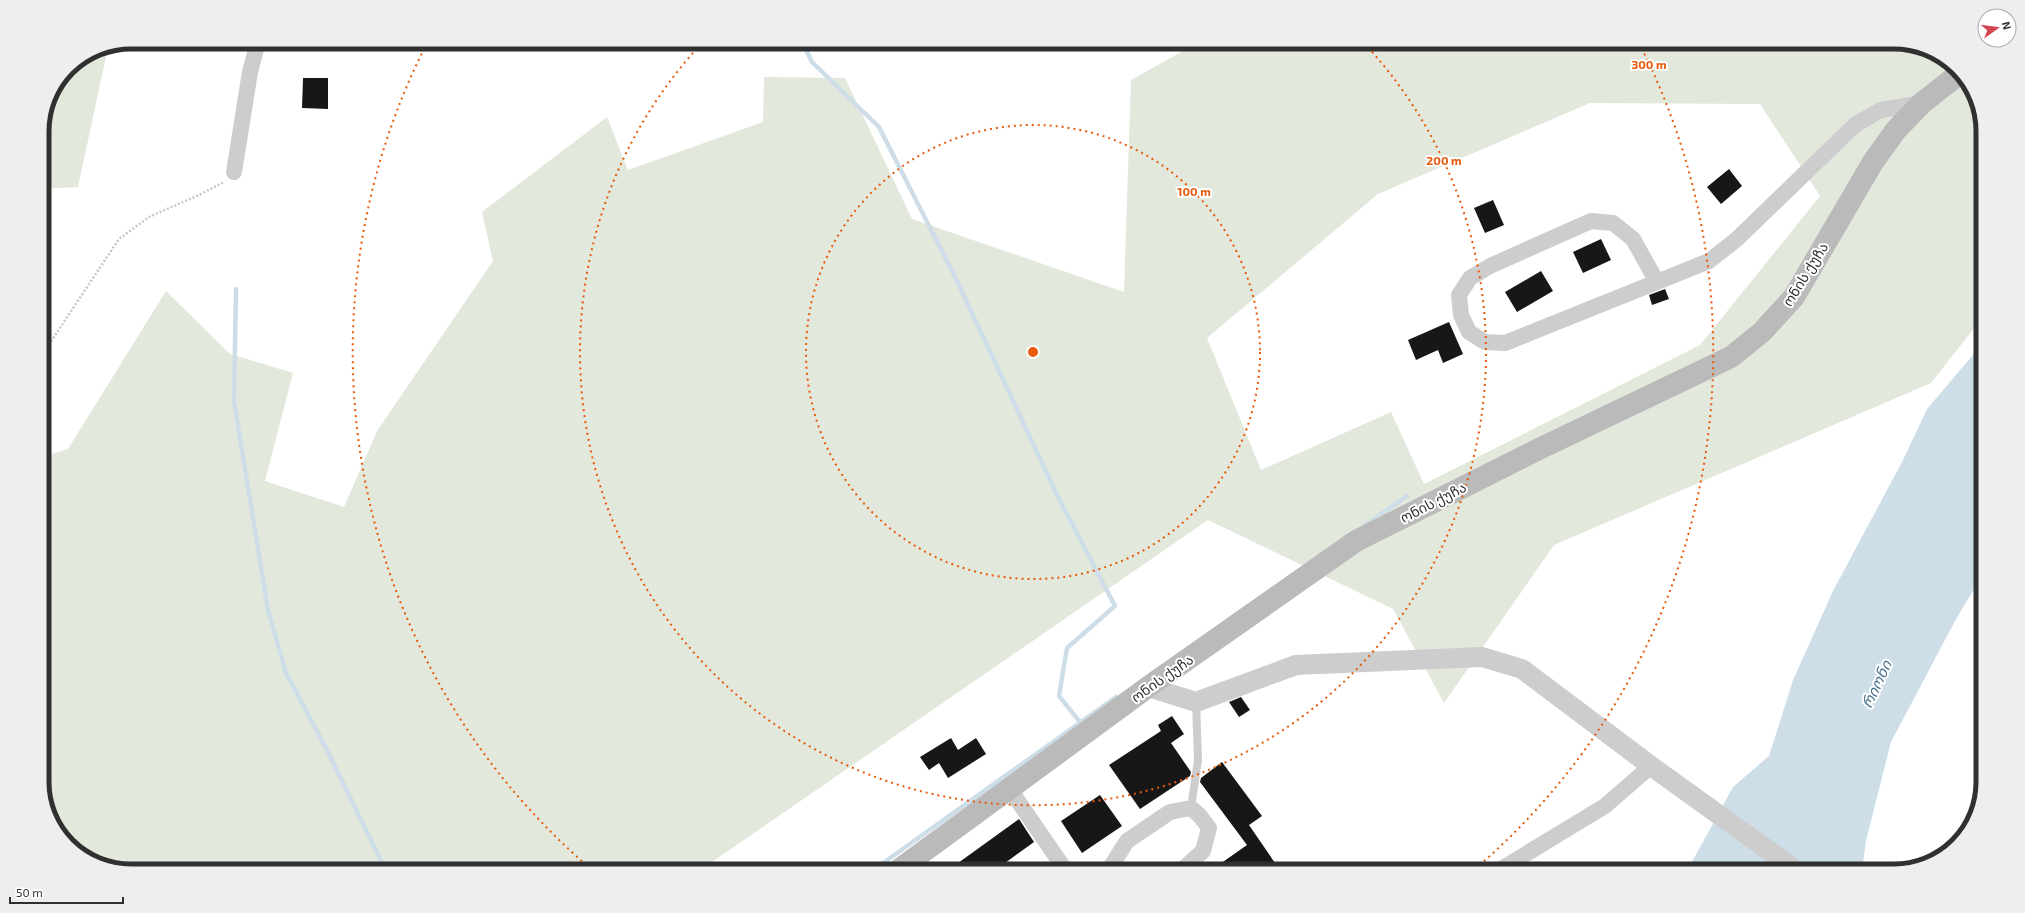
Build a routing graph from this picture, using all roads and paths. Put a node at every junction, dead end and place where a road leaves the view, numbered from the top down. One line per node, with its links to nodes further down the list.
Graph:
1 (256, 49): 4 (street)
2 (1955, 77): 3 (main road, ონის ქუჩა)
3 (1922, 103): 5 (street); 7 (main road, ონის ქუჩა)
4 (234, 172): 6 (path)
5 (1657, 282): 5 (street)
6 (49, 344)
7 (1148, 687): 8 (street); 10 (main road, ონის ქუჩა)
8 (1196, 702): 9 (street); 11 (lane)
9 (1651, 766): 16 (street); 17 (street)
10 (1009, 788): 12 (main road, ონის ქუჩა); 13 (street)
11 (1191, 808): 14 (street); 15 (street)
12 (906, 864)
13 (1061, 864)
14 (1112, 864)
15 (1189, 864)
16 (1510, 864)
17 (1787, 864)

